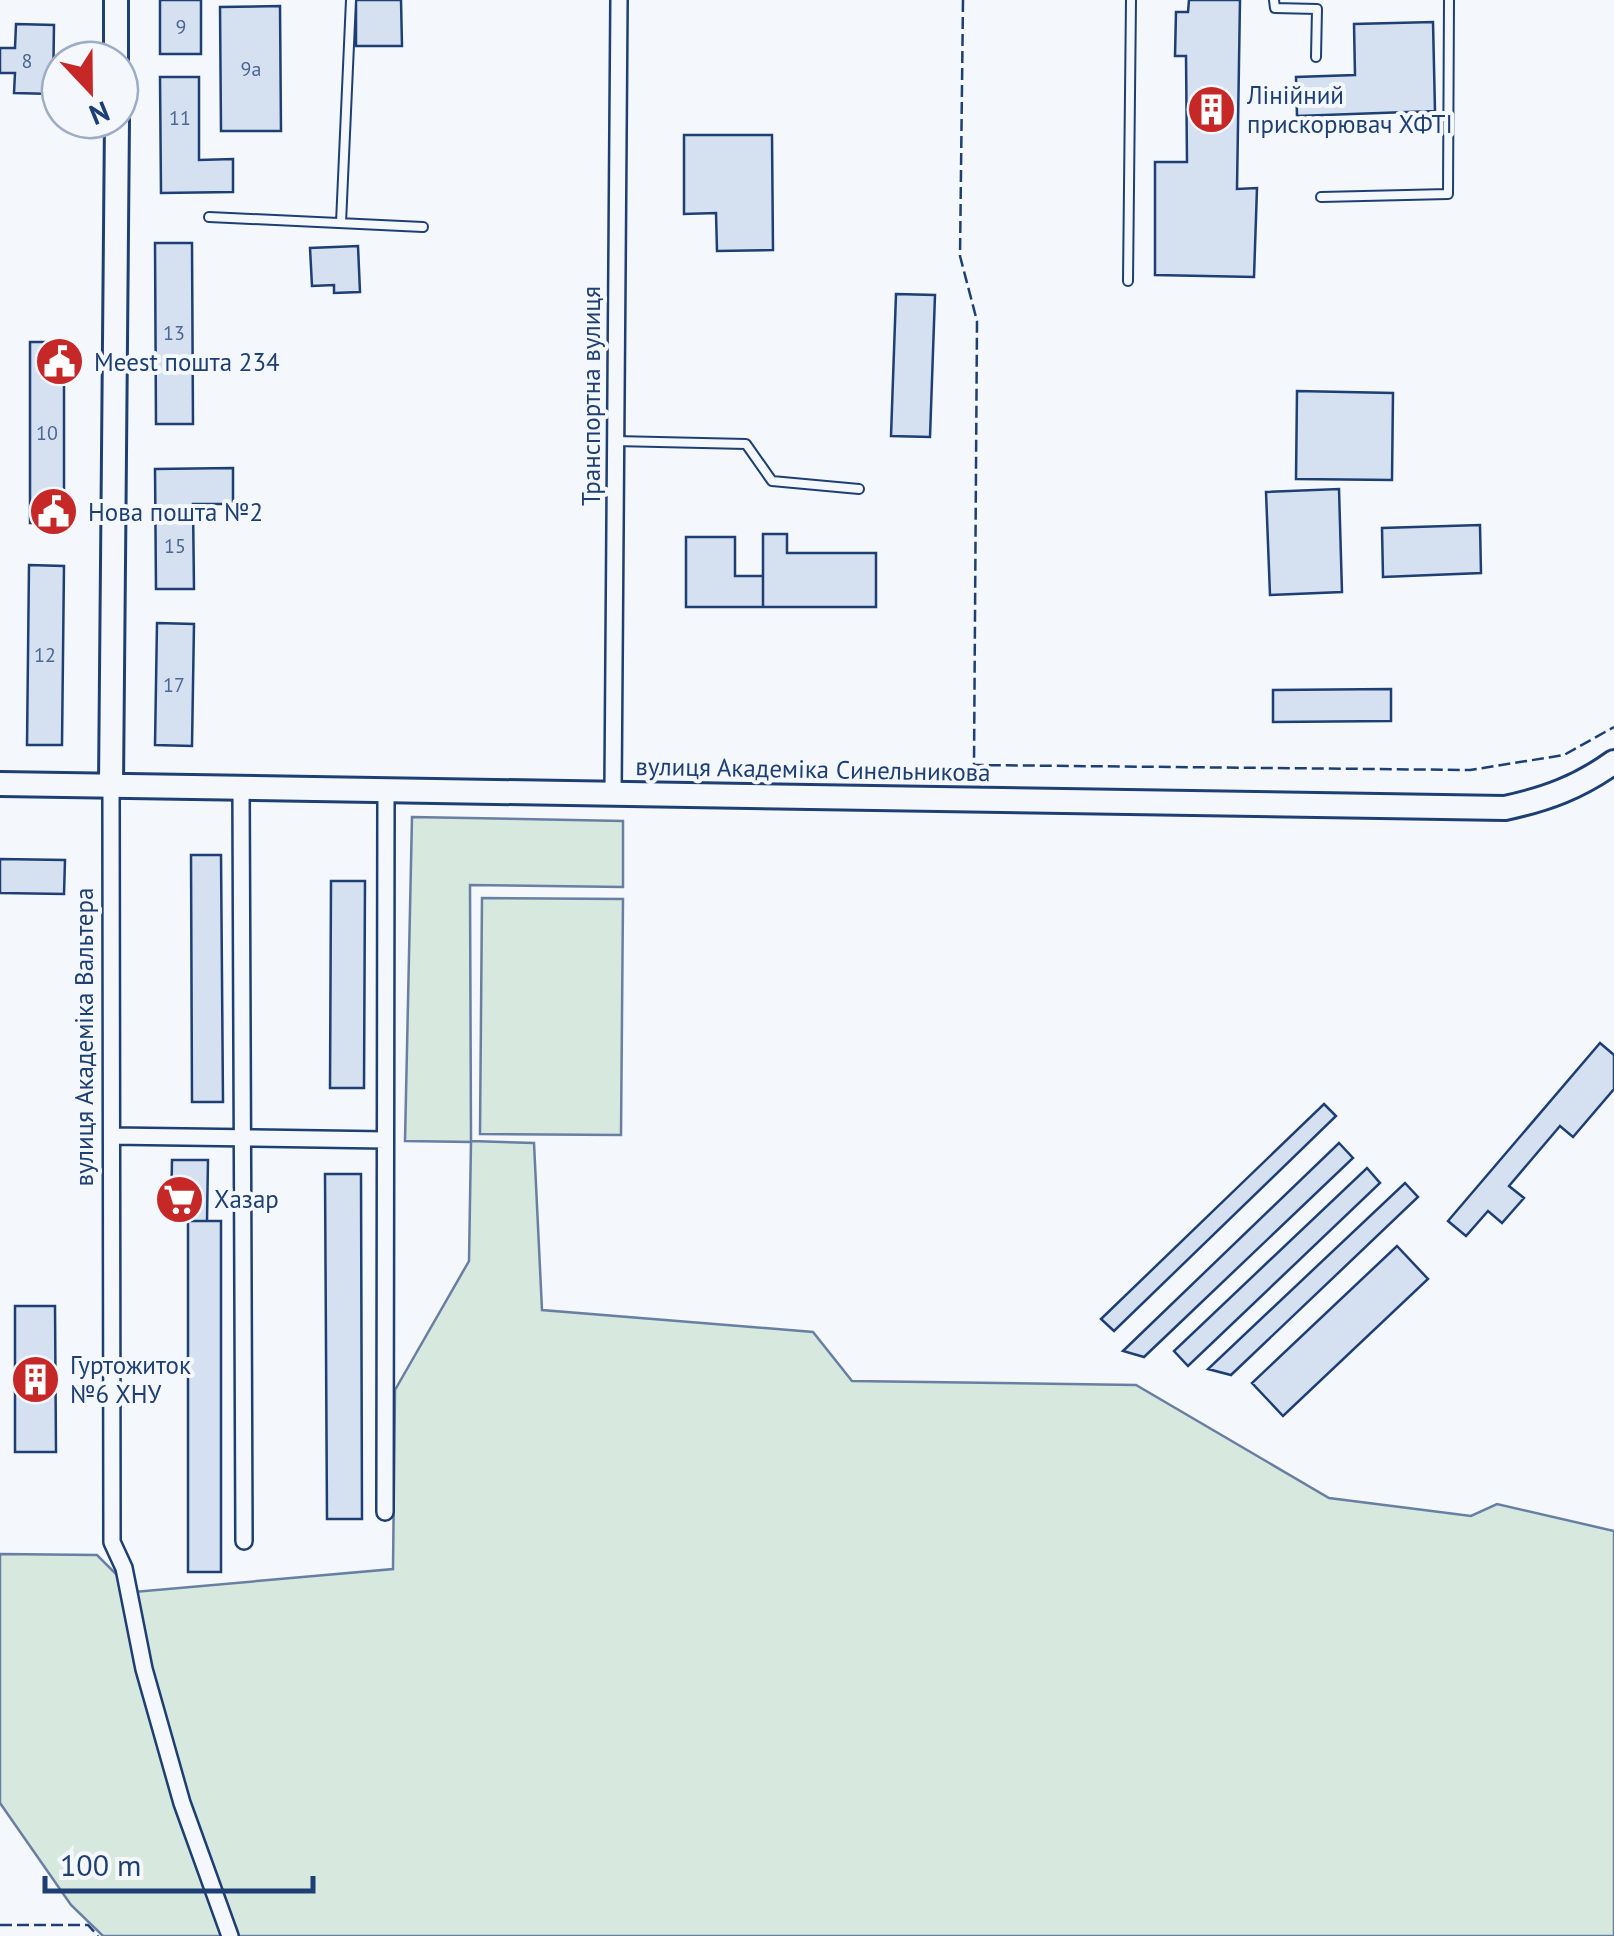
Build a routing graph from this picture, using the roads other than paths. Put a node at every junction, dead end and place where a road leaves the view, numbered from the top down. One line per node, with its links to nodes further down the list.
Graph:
1 (116, 0): 7 (street)
2 (351, 0): 12 (lane)
3 (619, 0): 15 (street, Транспортна вулиця)
4 (1131, 0): 14 (lane)
5 (1274, 0): 8 (lane)
6 (1449, 0): 10 (lane)
7 (116, 40)
8 (1316, 57)
9 (117, 140): 19 (street, вулиця Академіка Вальтера)
10 (1321, 197)
11 (209, 218): 12 (lane)
12 (341, 224): 13 (lane)
13 (423, 227)
14 (1128, 281)
15 (616, 441): 16 (lane); 22 (street, Транспортна вулиця)
16 (859, 489)
17 (1614, 762): 22 (street, вулиця Академіка Синельникова)
18 (0, 784): 19 (street, вулиця Академіка Синельникова)
19 (111, 785): 20 (street, вулиця Академіка Синельникова); 23 (street, вулиця Академіка Вальтера)
20 (241, 787): 21 (street, вулиця Академіка Синельникова); 24 (street)
21 (386, 789): 22 (street, вулиця Академіка Синельникова); 25 (street)
22 (612, 792)
23 (112, 1136): 24 (street); 28 (street, вулиця Академіка Вальтера)
24 (242, 1140): 25 (street); 27 (street)
25 (385, 1140): 26 (street)
26 (385, 1512)
27 (244, 1541)
28 (230, 1936)

